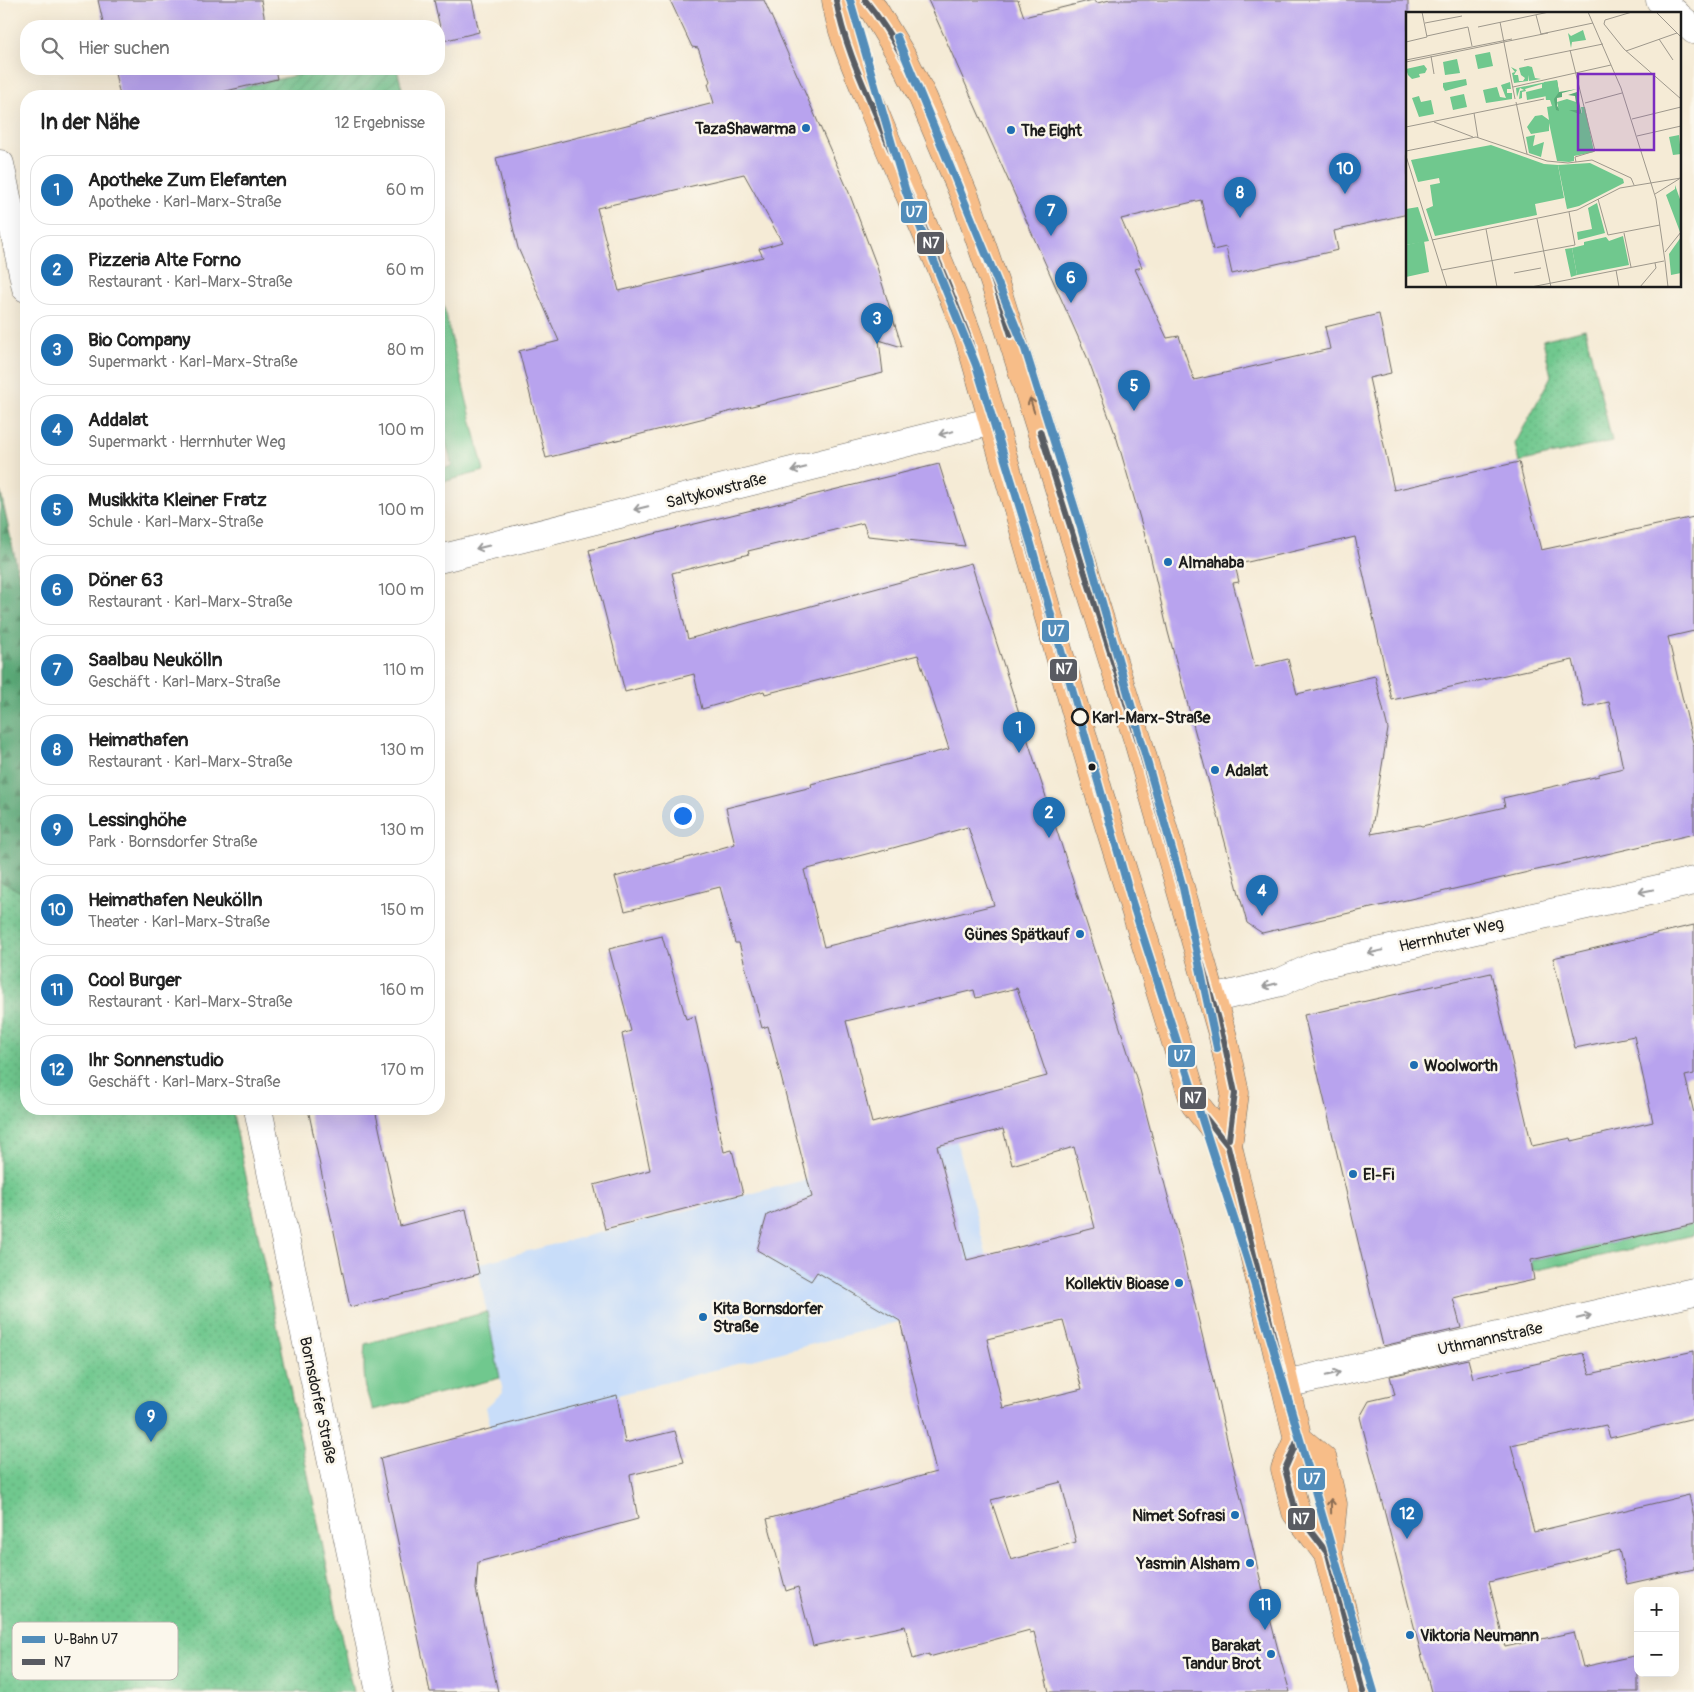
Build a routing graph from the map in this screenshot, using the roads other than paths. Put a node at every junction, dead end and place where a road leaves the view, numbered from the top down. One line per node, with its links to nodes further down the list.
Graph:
1 (836, 0): 9 (main road)
2 (865, 0): 12 (main road, one-way to 2)
3 (1660, 0): 4 (street)
4 (1674, 12)
5 (1682, 20): 6 (street)
6 (1694, 30)
7 (0, 164): 8 (street)
8 (20, 259)
9 (993, 421): 10 (street, Saltykowstraße, one-way to 10); 14 (main road)
10 (445, 558)
11 (1694, 881): 12 (street, Herrnhuter Weg, one-way to 12)
12 (1212, 999): 14 (main road)
13 (259, 1115): 19 (street, Bornsdorfer Straße)
14 (1228, 1146): 16 (main road)
15 (1694, 1292): 16 (street, Uthmannstraße, one-way to 15)
16 (1285, 1384): 17 (main road)
17 (1298, 1439): 18 (main road, one-way to 17); 18 (main road)
18 (1328, 1554): 20 (main road)
19 (380, 1692)
20 (1363, 1692)

